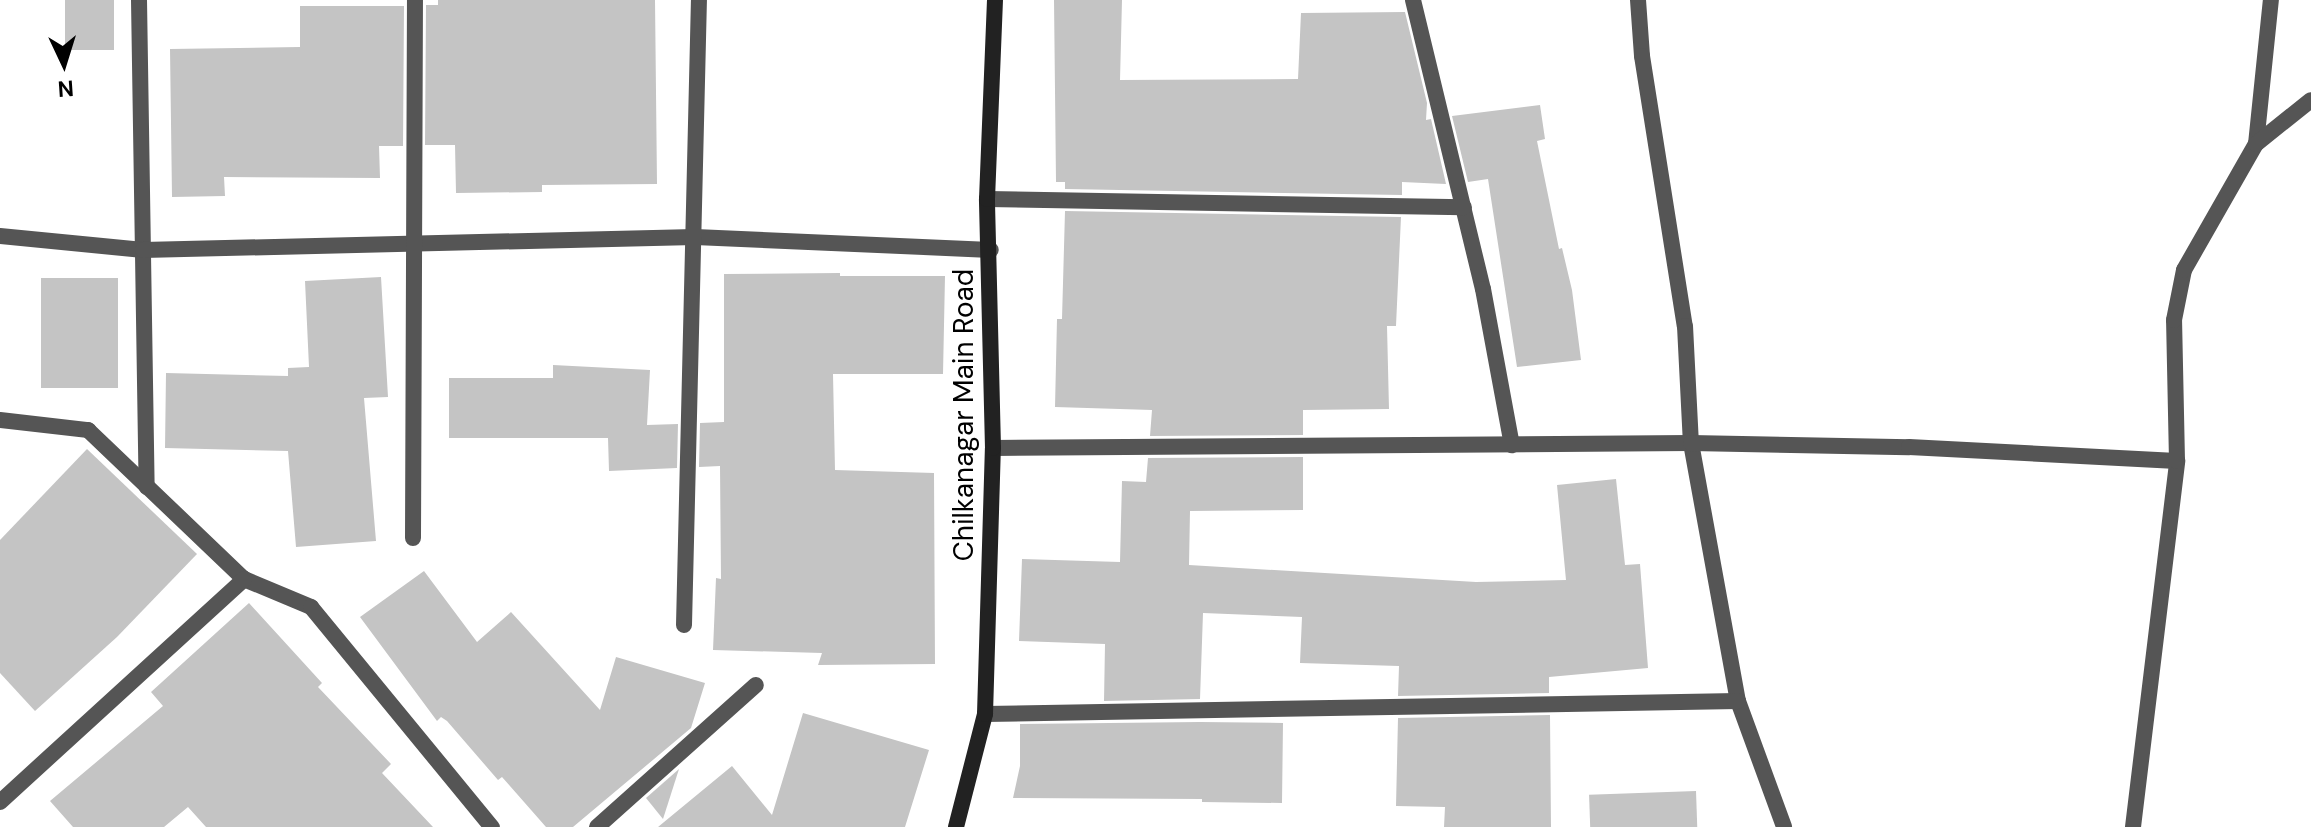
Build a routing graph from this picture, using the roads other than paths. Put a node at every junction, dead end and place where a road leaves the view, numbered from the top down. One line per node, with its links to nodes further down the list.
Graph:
1 (139, 0): 15 (street)
2 (415, 0): 14 (street)
3 (699, 0): 13 (street)
4 (995, 0): 10 (main road, Chilkanagar Main Road)
5 (1413, 0): 11 (street)
6 (1638, 0): 18 (street)
7 (2271, 0): 9 (street)
8 (2311, 100): 9 (street)
9 (2256, 144): 21 (street)
10 (987, 199): 11 (street); 16 (main road, Chilkanagar Main Road)
11 (1464, 207): 19 (street)
12 (0, 236): 15 (street)
13 (695, 237): 14 (street); 16 (street); 25 (street)
14 (415, 241): 15 (street); 23 (street)
15 (143, 250): 22 (street)
16 (991, 250): 20 (main road, Chilkanagar Main Road)
17 (0, 420): 22 (street)
18 (1691, 443): 19 (street); 21 (street); 27 (street)
19 (1512, 445): 20 (street)
20 (993, 448): 28 (main road, Chilkanagar Main Road)
21 (2177, 461): 34 (street)
22 (147, 487): 24 (street)
23 (413, 538)
24 (244, 579): 29 (street); 30 (street)
25 (684, 625)
26 (756, 685): 31 (street)
27 (1738, 701): 28 (street); 33 (street)
28 (985, 714): 32 (main road, Chilkanagar Main Road)
29 (0, 802)
30 (492, 827)
31 (597, 827)
32 (956, 827)
33 (1784, 827)
34 (2133, 827)

